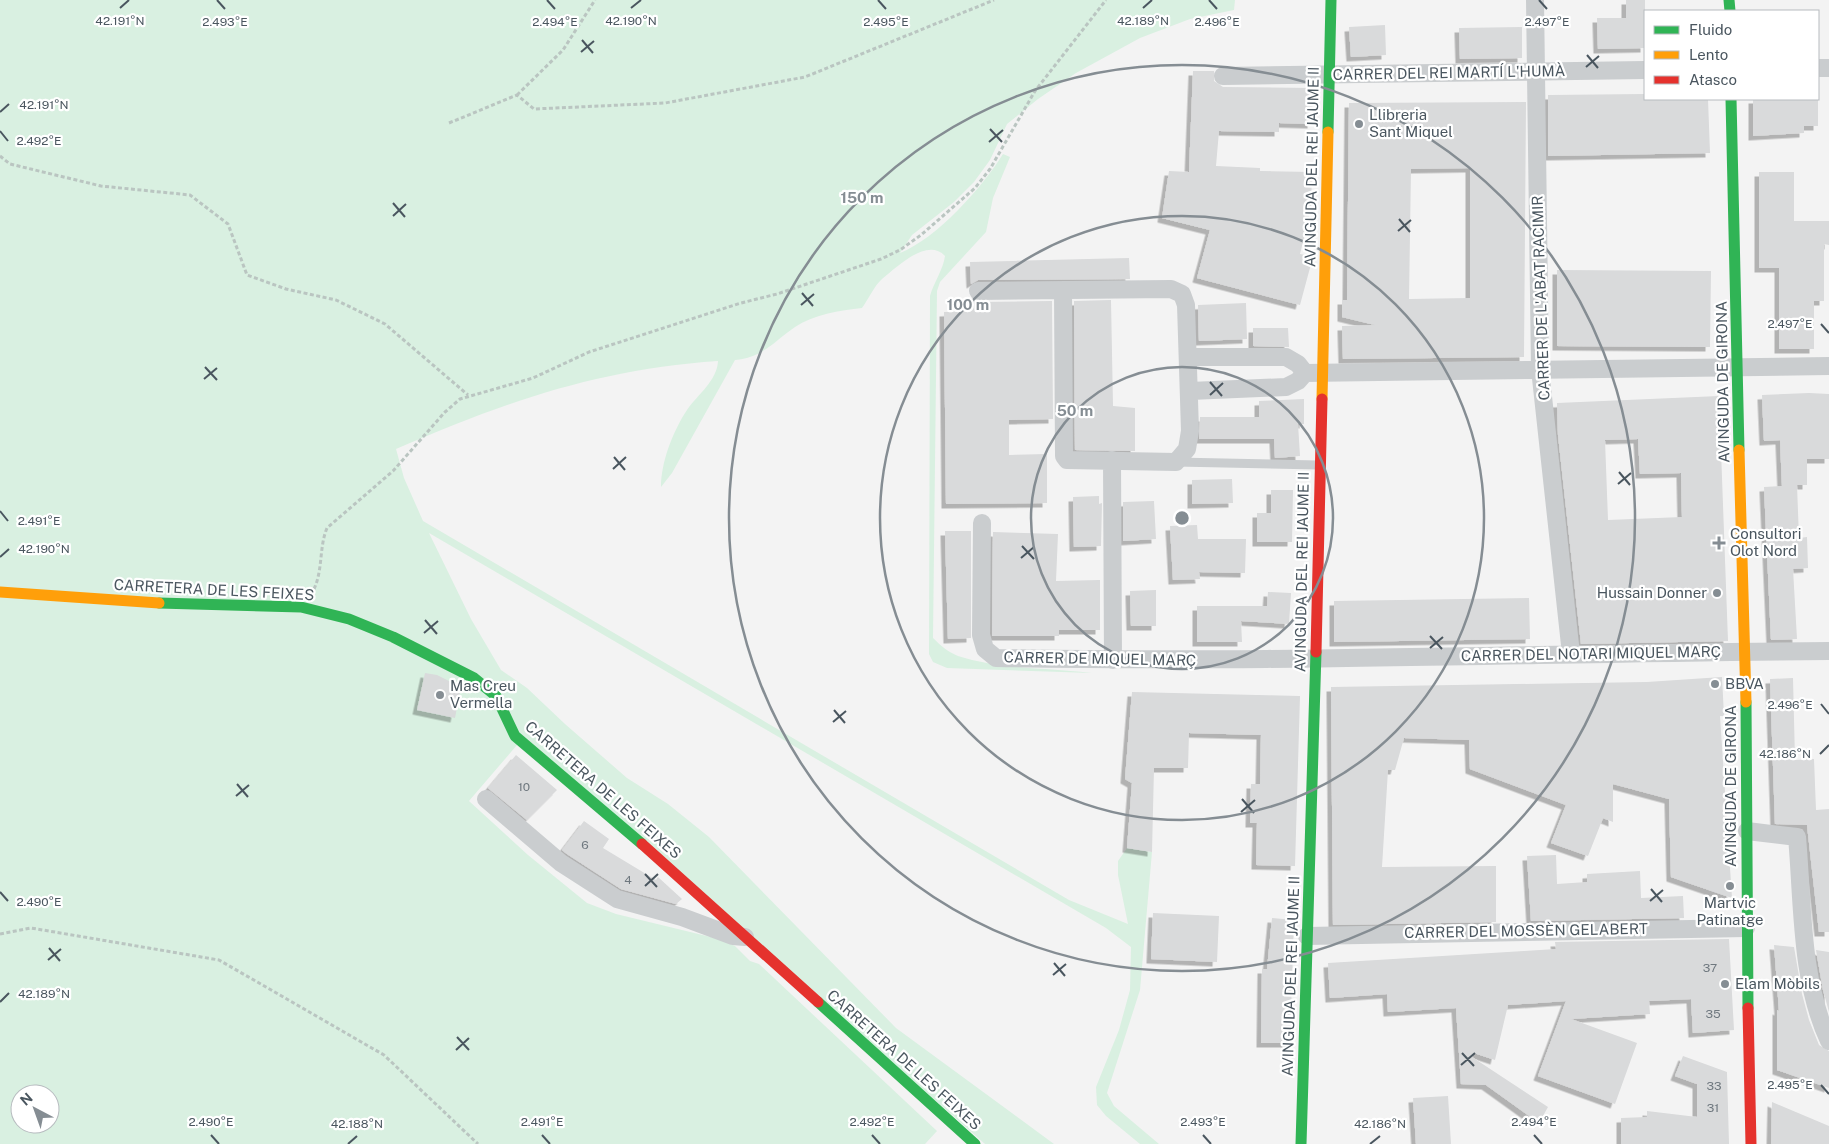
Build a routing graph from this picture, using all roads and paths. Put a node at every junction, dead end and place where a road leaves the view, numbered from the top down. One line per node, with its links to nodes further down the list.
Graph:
1 (595, 0): 10 (path)
2 (994, 0): 10 (path)
3 (1106, 0): 22 (path)
4 (1331, 0): 8 (street, AVINGUDA DEL REI JAUME II)
5 (1535, 0): 7 (street, CARRER DE L'ABAT RACIMIR)
6 (1644, 70): 7 (street, CARRER DEL REI MARTÍ L'HUMÀ)
7 (1536, 72): 8 (street, CARRER DEL REI MARTÍ L'HUMÀ); 19 (street, CARRER DE L'ABAT RACIMIR)
8 (1329, 75): 9 (street, CARRER DEL REI MARTÍ L'HUMÀ); 20 (street, AVINGUDA DEL REI JAUME II)
9 (1223, 76)
10 (517, 95): 12 (path)
11 (1732, 100): 18 (street, AVINGUDA DE GIRONA)
12 (449, 123)
13 (0, 156): 22 (path)
14 (1063, 290): 15 (street); 16 (street); 23 (street)
15 (978, 291)
16 (1189, 357): 20 (street); 21 (street)
17 (1829, 366): 18 (street)
18 (1738, 367): 19 (street); 30 (street, AVINGUDA DE GIRONA)
19 (1540, 370): 20 (street); 31 (street, CARRER DE L'ABAT RACIMIR)
20 (1313, 372): 21 (street); 25 (street, AVINGUDA DEL REI JAUME II)
21 (1190, 391): 24 (street)
22 (469, 396): 28 (path)
23 (1112, 460): 24 (street); 33 (street)
24 (1176, 462): 25 (lane)
25 (1320, 465): 32 (street, AVINGUDA DEL REI JAUME II)
26 (982, 522): 33 (street, CARRER DE MIQUEL MARÇ)
27 (0, 592): 28 (street, CARRETERA DE LES FEIXES)
28 (293, 607): 39 (street, CARRETERA DE LES FEIXES)
29 (1829, 651): 30 (street, CARRER DEL NOTARI MIQUEL MARÇ)
30 (1746, 652): 31 (street, CARRER DEL NOTARI MIQUEL MARÇ); 35 (street, AVINGUDA DE GIRONA)
31 (1571, 654): 32 (street, CARRER DEL NOTARI MIQUEL MARÇ)
32 (1316, 659): 33 (street, CARRER DE MIQUEL MARÇ); 38 (street, AVINGUDA DEL REI JAUME II)
33 (1113, 660)
34 (486, 798): 39 (street)
35 (1747, 832): 36 (street, AVINGUDA DE GIRONA); 40 (street)
36 (1746, 928): 38 (street, CARRER DEL MOSSÈN GELABERT); 44 (street, AVINGUDA DE GIRONA)
37 (0, 934): 41 (path)
38 (1307, 936): 43 (street, AVINGUDA DEL REI JAUME II)
39 (745, 937): 42 (street, CARRETERA DE LES FEIXES)
40 (1829, 1041)
41 (478, 1144)
42 (975, 1144)
43 (1301, 1144)
44 (1751, 1144)

